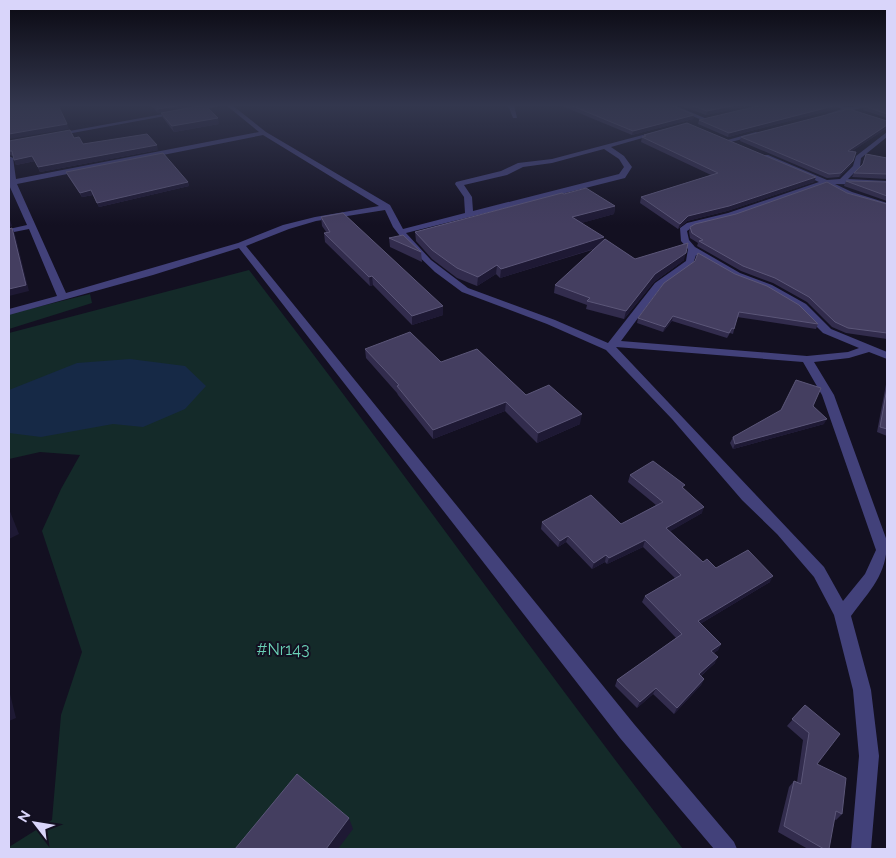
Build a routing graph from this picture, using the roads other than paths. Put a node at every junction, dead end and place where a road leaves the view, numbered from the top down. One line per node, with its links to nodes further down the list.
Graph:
1 (203, 145): 9 (street)
2 (284, 145): 13 (street)
3 (612, 145): 5 (street)
4 (873, 145): 8 (street)
5 (605, 147): 14 (street); 14 (street)
6 (754, 152): 10 (street)
7 (9, 158): 9 (street)
8 (842, 181): 10 (street); 11 (street)
9 (11, 183): 15 (street)
10 (825, 183): 12 (street); 19 (street)
11 (887, 183)
12 (887, 206)
13 (386, 207): 17 (street); 18 (street)
14 (469, 215): 17 (street)
15 (32, 226): 16 (street); 20 (street)
16 (9, 231)
17 (401, 232): 22 (street)
18 (241, 245): 20 (street); 27 (street)
19 (692, 249): 22 (street); 23 (street)
20 (63, 297): 21 (street)
21 (9, 312)
22 (612, 346): 25 (street); 26 (street)
23 (869, 349): 24 (street); 25 (street)
24 (887, 356)
25 (807, 359): 26 (street)
26 (842, 614): 28 (street)
27 (727, 849)
28 (861, 849)

